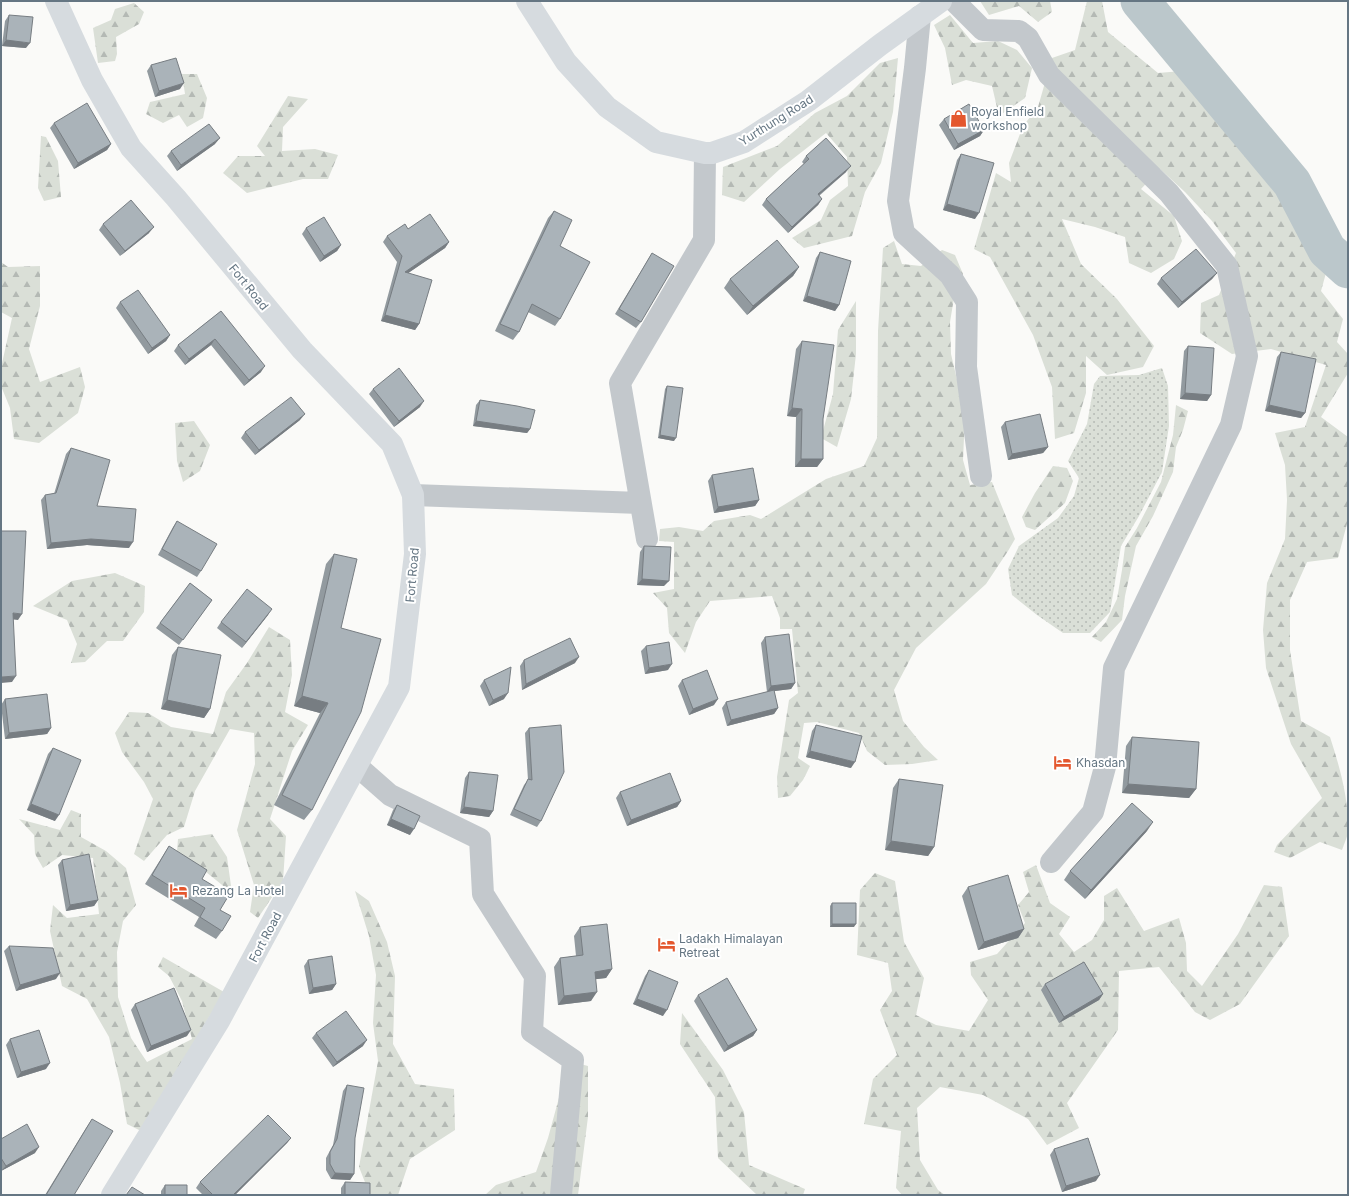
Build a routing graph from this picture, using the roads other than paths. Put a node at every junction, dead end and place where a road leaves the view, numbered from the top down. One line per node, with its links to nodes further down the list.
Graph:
1 (56, 1): 8 (street, Fort Road)
2 (526, 1): 6 (street, Yurthung Road)
3 (941, 1): 5 (street, Yurthung Road)
4 (954, 1): 12 (street)
5 (920, 16): 6 (street, Yurthung Road); 7 (street)
6 (705, 153): 9 (street)
7 (981, 476)
8 (413, 495): 9 (street); 11 (street, Fort Road)
9 (640, 503): 10 (street)
10 (647, 539)
11 (357, 766): 13 (street); 14 (street, Fort Road)
12 (1051, 862)
13 (561, 1194)
14 (112, 1195)

